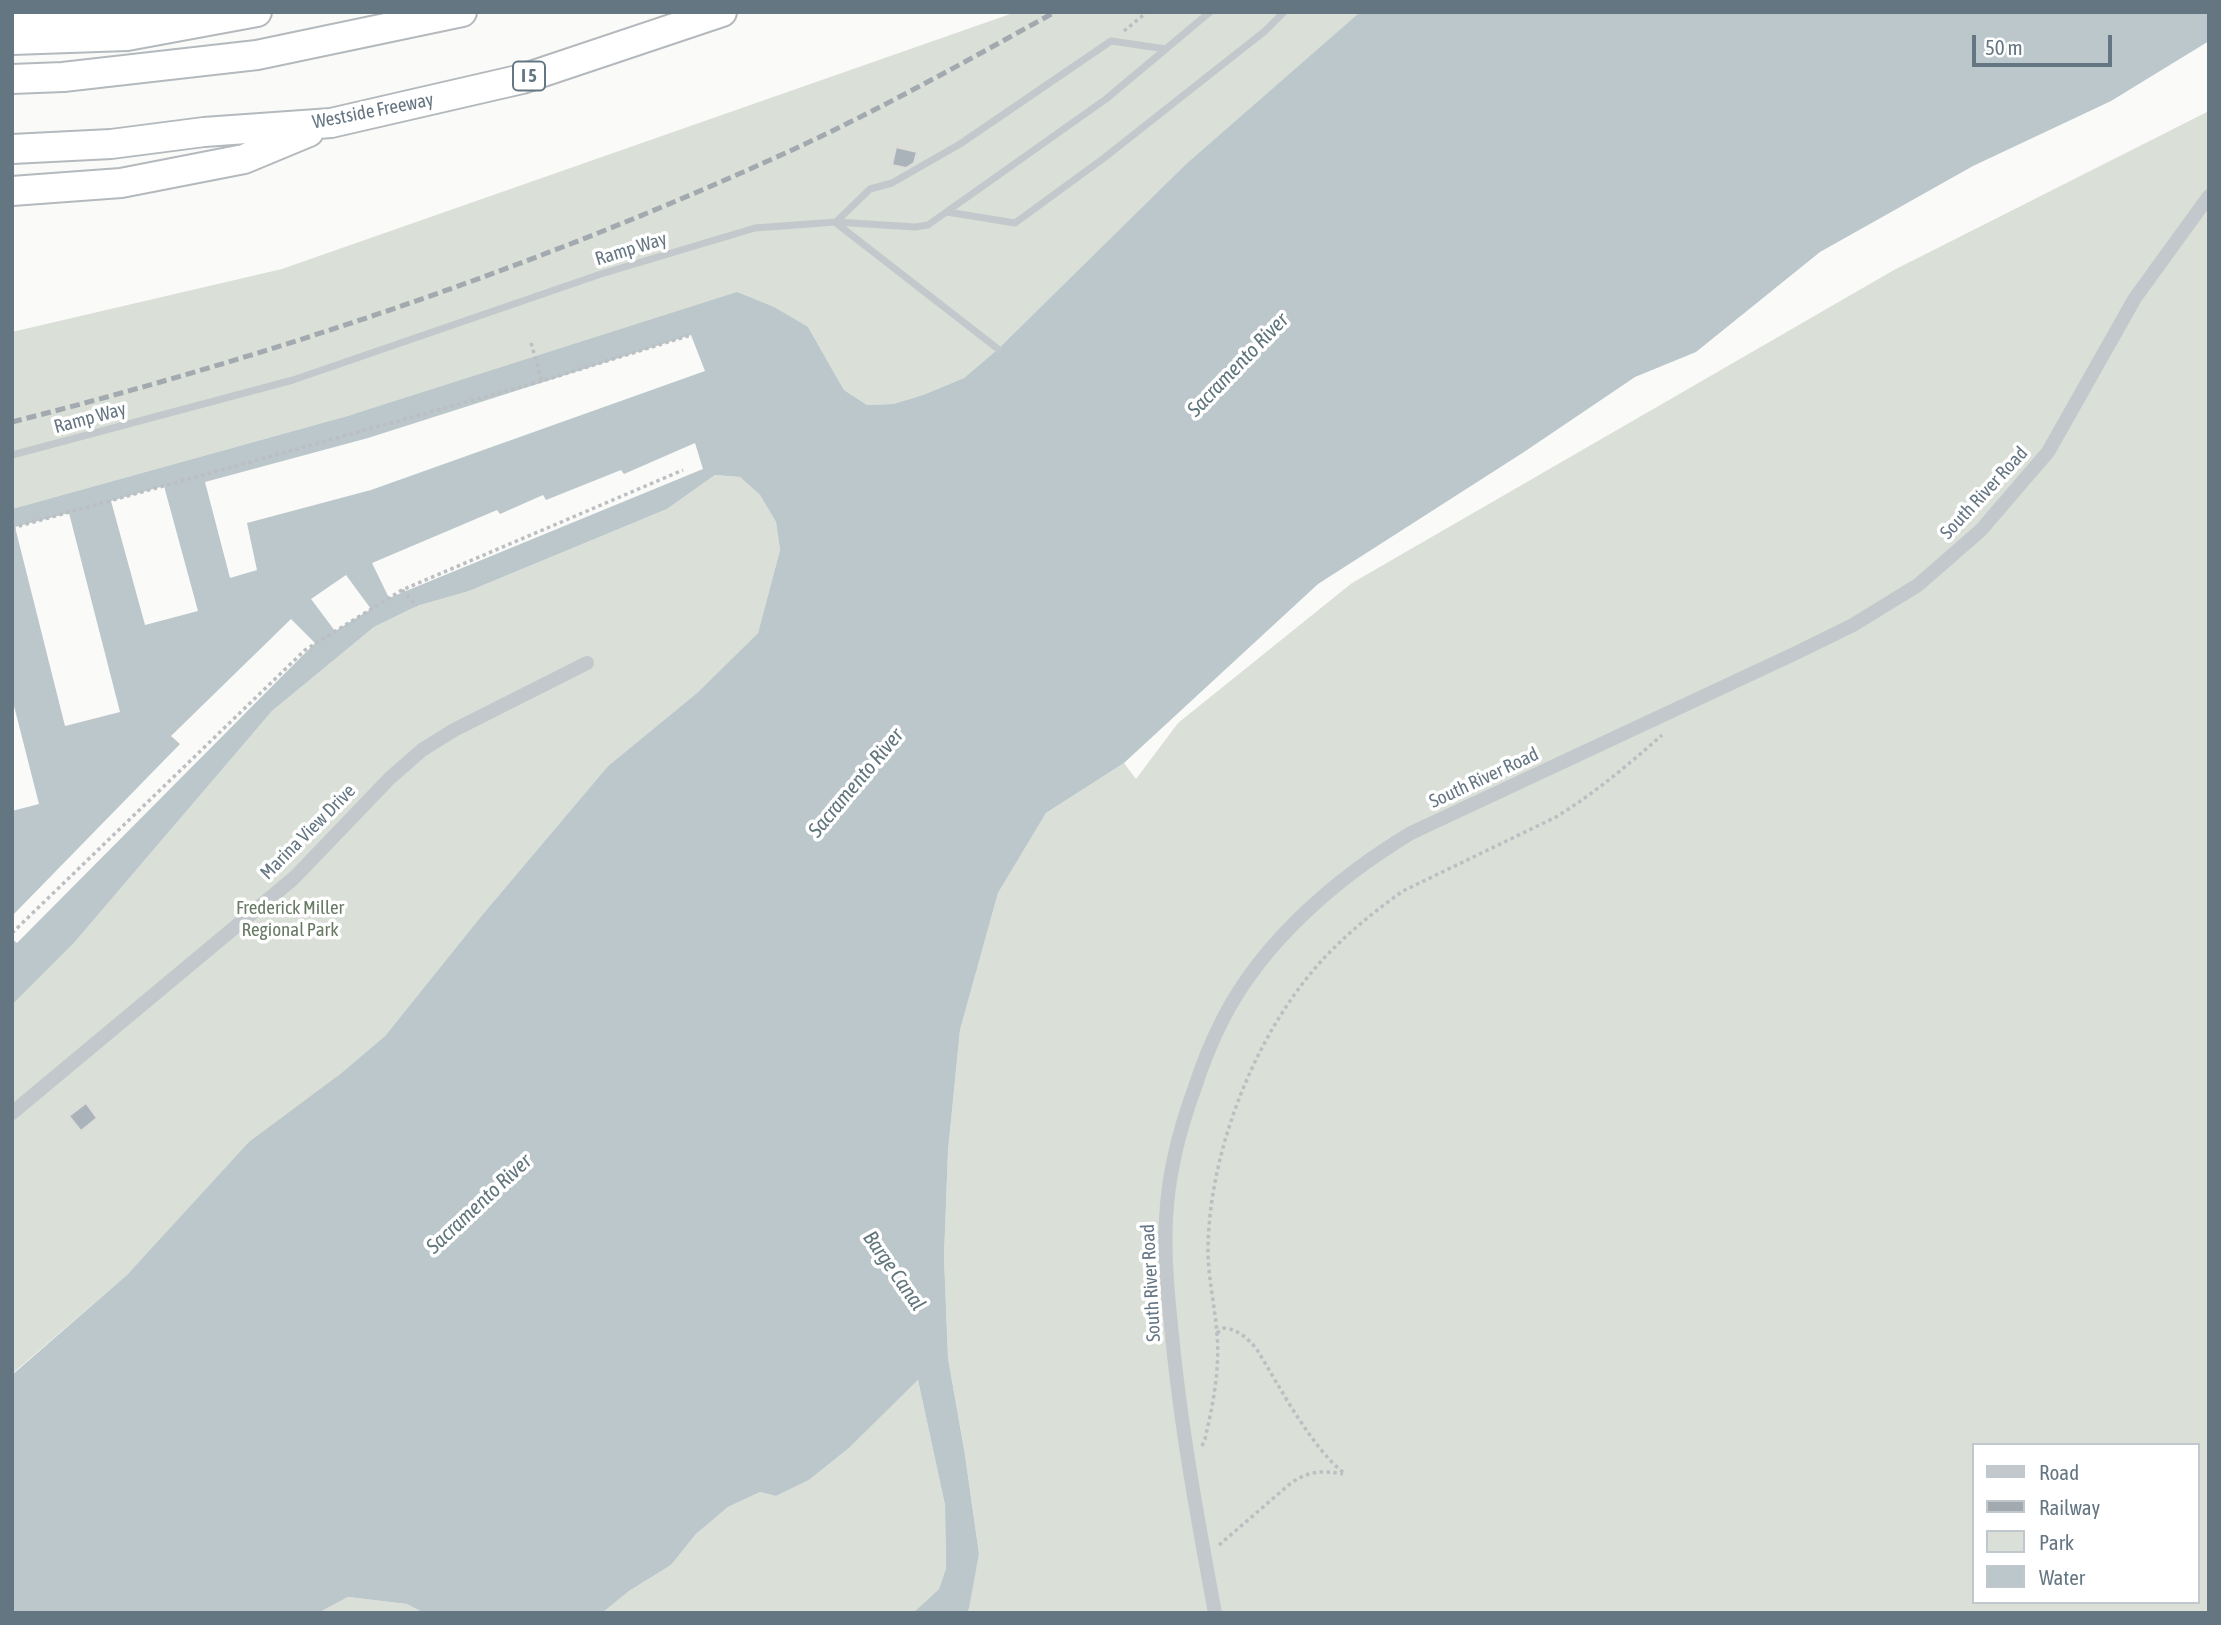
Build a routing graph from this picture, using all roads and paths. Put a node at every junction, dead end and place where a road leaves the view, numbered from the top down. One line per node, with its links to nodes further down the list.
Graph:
1 (257, 12): 8 (highway)
2 (462, 12): 12 (highway)
3 (722, 12): 13 (highway, Westside Freeway / I 5)
4 (1147, 12): 10 (path)
5 (1210, 12): 11 (lane, Ramp Way)
6 (1284, 12): 17 (lane)
7 (12, 15): 8 (highway)
8 (210, 20): 9 (highway)
9 (12, 40)
10 (1111, 41): 11 (lane); 18 (lane)
11 (1166, 49): 17 (lane, Ramp Way)
12 (12, 79)
13 (331, 123): 14 (highway, Westside Freeway / I 5); 15 (highway)
14 (12, 149)
15 (12, 191)
16 (2209, 196): 33 (street, South River Road)
17 (946, 212): 18 (lane, Ramp Way)
18 (835, 222): 21 (lane); 23 (lane, Ramp Way)
19 (691, 335): 22 (path)
20 (531, 343): 22 (path)
21 (998, 349)
22 (542, 381): 25 (path)
23 (12, 455)
24 (683, 470): 26 (path)
25 (12, 528)
26 (402, 590): 27 (path); 30 (path)
27 (417, 606)
28 (587, 663): 31 (street, Marina View Drive)
29 (1666, 732): 32 (path)
30 (12, 933)
31 (12, 1113)
32 (1217, 1333): 33 (path); 34 (path)
33 (1189, 1473): 34 (street, South River Road)
34 (1204, 1552): 35 (street, South River Road)
35 (1215, 1613)

